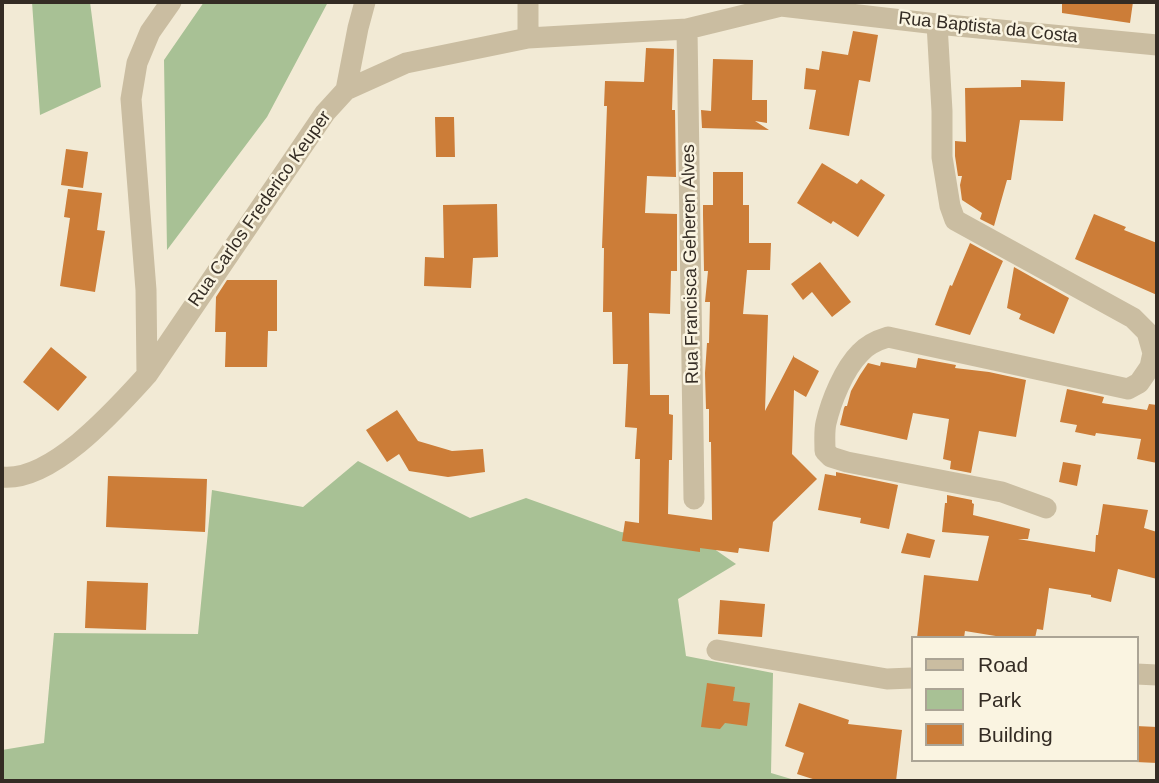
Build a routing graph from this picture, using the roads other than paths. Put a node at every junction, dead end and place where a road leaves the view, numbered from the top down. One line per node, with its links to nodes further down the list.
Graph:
1 (171, 2): 10 (street)
2 (365, 2): 9 (street)
3 (528, 2): 7 (street)
4 (781, 4): 5 (street, Rua Baptista da Costa); 6 (street, Rua Carlos Frederico Keuper)
5 (937, 24): 8 (street, Rua Baptista da Costa); 13 (street)
6 (687, 29): 7 (street, Rua Carlos Frederico Keuper); 12 (street, Rua Francisca Geheren Alves)
7 (528, 38): 9 (street, Rua Carlos Frederico Keuper)
8 (1157, 45)
9 (346, 90): 10 (street, Rua Carlos Frederico Keuper)
10 (147, 375): 11 (street, Rua Carlos Frederico Keuper)
11 (2, 477)
12 (694, 499)
13 (1046, 508)
14 (717, 650): 17 (street)
15 (1138, 674): 16 (street)
16 (1157, 675)
17 (911, 678)

